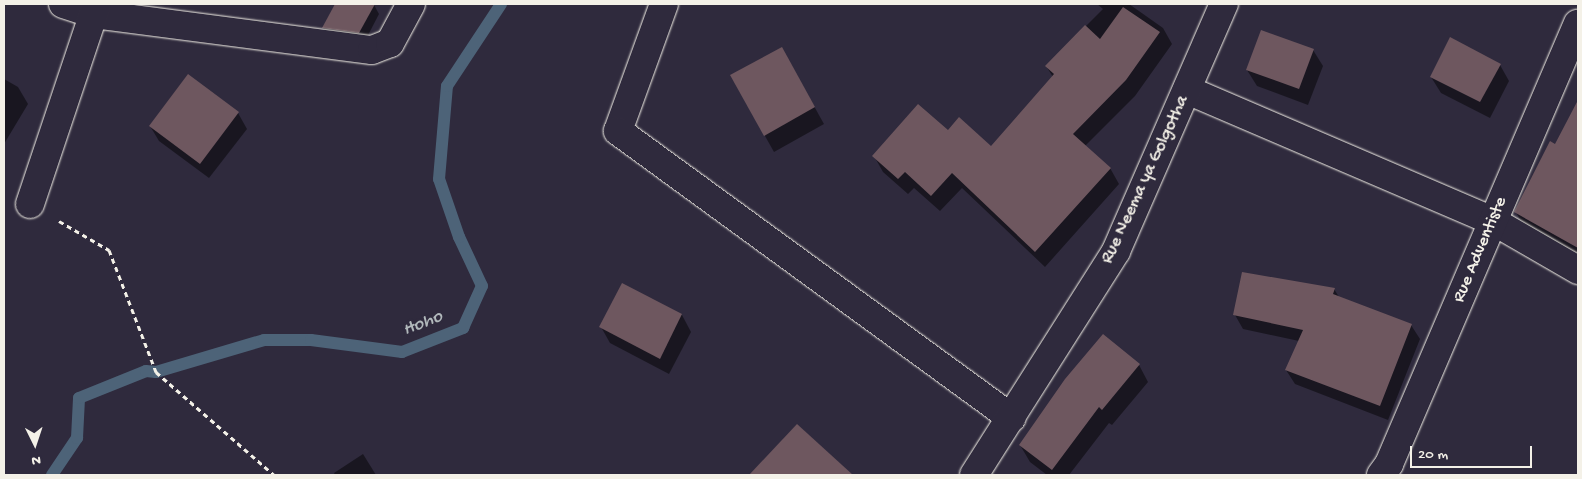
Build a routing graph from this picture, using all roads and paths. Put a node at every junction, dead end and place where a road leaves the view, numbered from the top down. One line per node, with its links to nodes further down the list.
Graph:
1 (63, 4): 5 (street)
2 (411, 4): 5 (street)
3 (664, 4): 11 (street)
4 (1224, 4): 7 (street, Rue Neema ya Golgotha)
5 (96, 9): 8 (street)
6 (1578, 24): 9 (street, Rue Adventiste)
7 (1187, 90): 9 (street); 11 (street, Rue Neema ya Golgotha)
8 (30, 204): 12 (path)
9 (1493, 221): 10 (street); 14 (street, Rue Adventiste)
10 (1578, 270)
11 (1012, 418): 13 (street, Rue Neema ya Golgotha)
12 (274, 475)
13 (974, 475)
14 (1381, 475)

